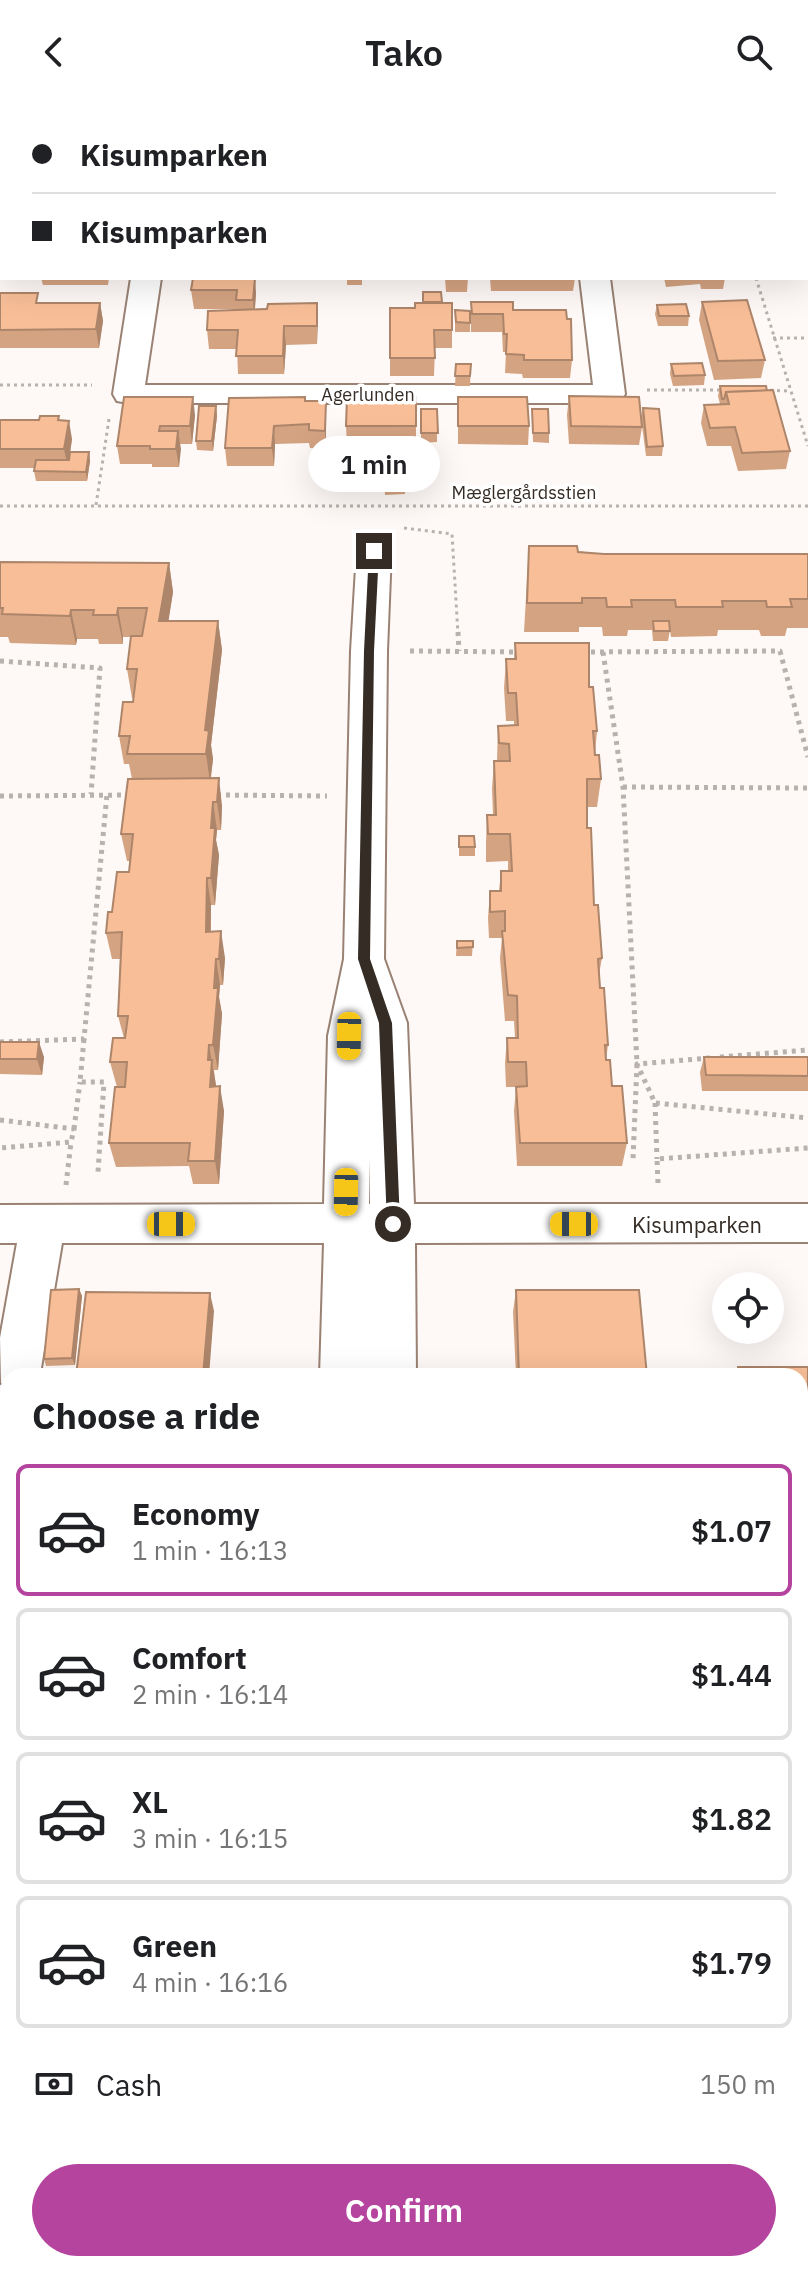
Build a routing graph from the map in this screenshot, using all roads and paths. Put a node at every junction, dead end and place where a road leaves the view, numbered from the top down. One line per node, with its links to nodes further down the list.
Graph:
1 (146, 280): 7 (street)
2 (595, 280): 8 (street)
3 (757, 280): 4 (path)
4 (773, 338): 5 (path); 11 (path)
5 (808, 338)
6 (0, 385): 7 (path)
7 (129, 390): 8 (street, Agerlunden); 13 (path)
8 (610, 390): 9 (path)
9 (730, 390)
10 (760, 390): 11 (path)
11 (790, 391): 12 (path)
12 (808, 446)
13 (96, 505): 14 (path, Mæglergårdsstien); 15 (path, Mæglergårdsstien)
14 (0, 506)
15 (384, 506): 16 (path, Mæglergårdsstien); 17 (path)
16 (808, 506)
17 (384, 514)
18 (384, 538): 19 (street); 20 (path)
19 (369, 651): 20 (path); 33 (street)
20 (459, 652): 21 (path)
21 (531, 652)
22 (574, 652): 23 (path)
23 (603, 652): 25 (path); 26 (path)
24 (0, 661): 28 (path)
25 (808, 757)
26 (623, 787): 27 (path); 38 (path)
27 (808, 788)
28 (91, 794): 29 (path); 32 (path)
29 (107, 794): 30 (path); 35 (path)
30 (138, 795)
31 (216, 795): 33 (path)
32 (0, 796)
33 (367, 797): 34 (street)
34 (364, 959): 53 (street); 54 (street)
35 (84, 1039): 36 (path); 39 (path)
36 (0, 1042)
37 (808, 1050): 38 (path)
38 (637, 1064): 40 (path); 47 (path)
39 (80, 1082): 43 (path); 50 (path)
40 (655, 1103): 41 (path); 48 (path)
41 (808, 1118)
42 (0, 1120): 43 (path)
43 (74, 1129): 44 (path)
44 (71, 1142): 45 (path); 49 (path)
45 (0, 1148)
46 (808, 1148): 48 (path)
47 (633, 1159)
48 (657, 1159): 55 (path)
49 (67, 1170)
50 (98, 1172)
51 (808, 1223): 55 (street, Kisumparken)
52 (21, 1224): 53 (street, Kisumparken); 56 (street)
53 (345, 1224): 54 (street, Kisumparken); 57 (street)
54 (393, 1224): 55 (street, Kisumparken); 58 (street)
55 (660, 1224)
56 (18, 1368)
57 (344, 1368)
58 (392, 1368)

